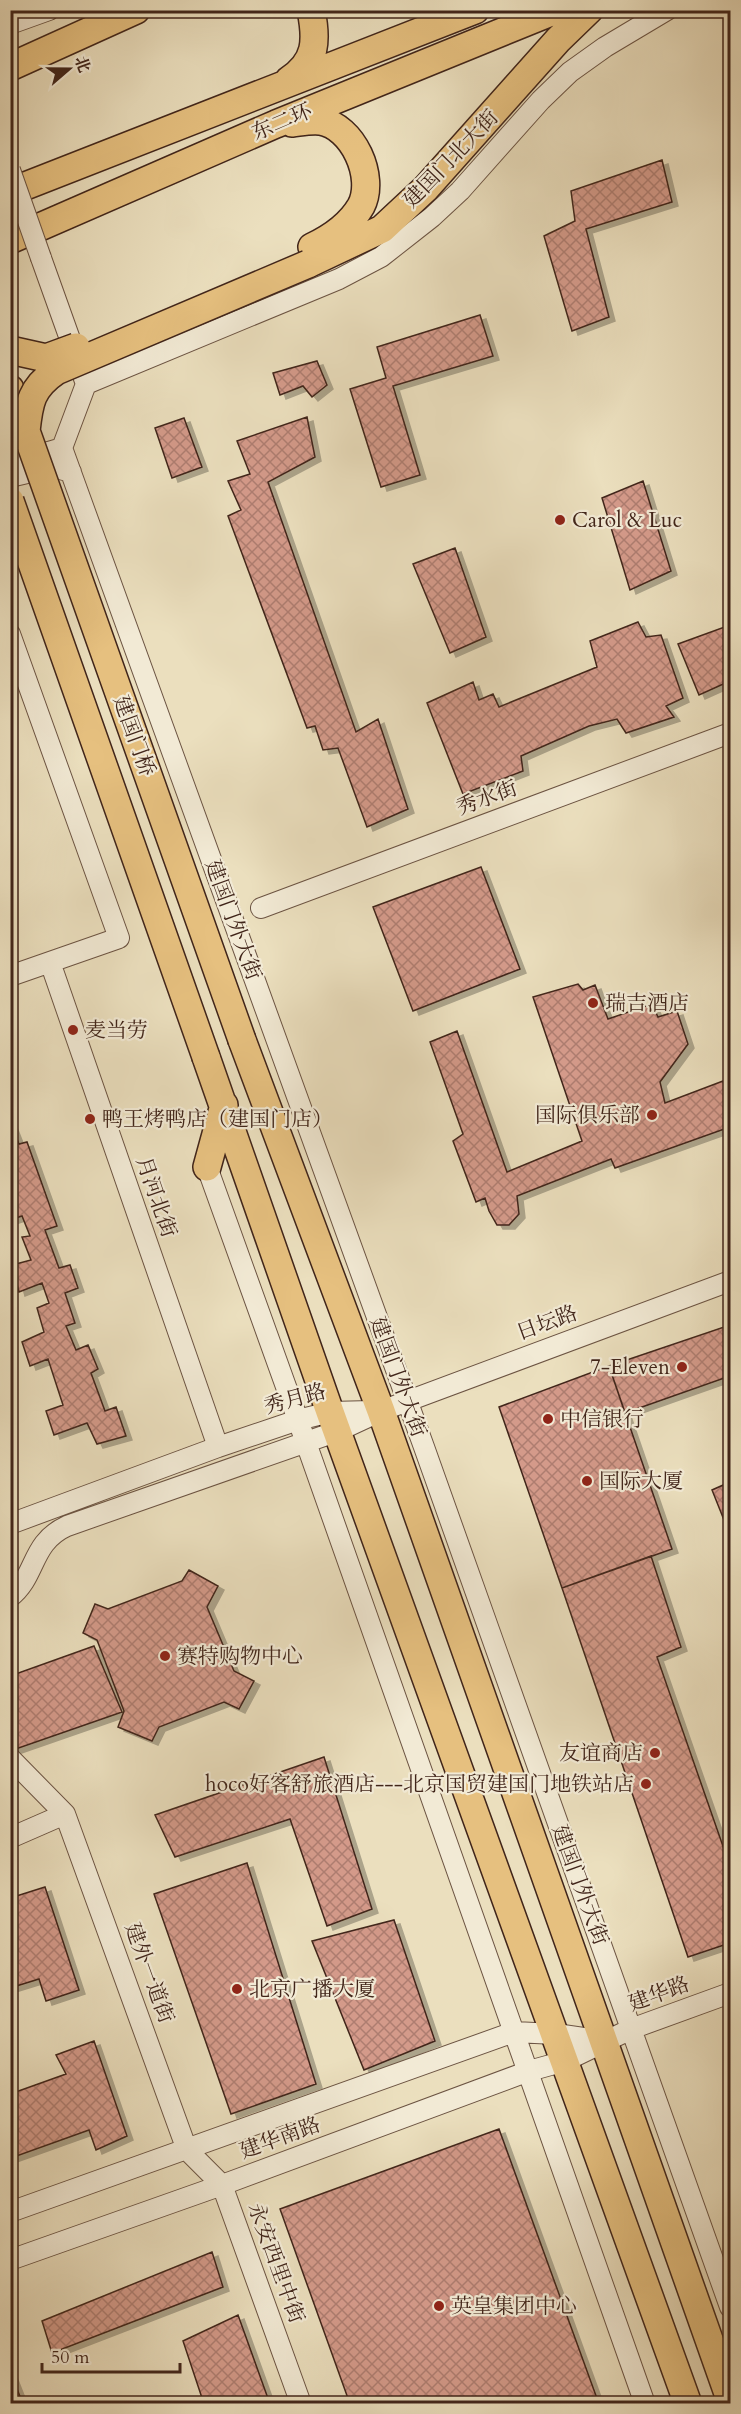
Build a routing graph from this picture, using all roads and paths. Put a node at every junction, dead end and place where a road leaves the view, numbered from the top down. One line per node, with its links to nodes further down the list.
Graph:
1 (49, 10): 9 (street)
2 (102, 10): 10 (highway)
3 (136, 10): 11 (highway)
4 (311, 10): 12 (highway)
5 (475, 10): 12 (highway, 东二环)
6 (555, 10): 13 (highway, 东二环)
7 (589, 10): 17 (highway)
8 (667, 10): 19 (street, 建国门北大街)
9 (10, 24)
10 (10, 49)
11 (10, 67)
12 (267, 93): 15 (highway, 东二环)
13 (276, 124): 16 (highway, 东二环); 17 (highway)
14 (10, 170): 19 (street, bridge)
15 (10, 192)
16 (10, 240)
17 (304, 259): 18 (highway, bridge); 21 (highway, bridge)
18 (10, 350)
19 (86, 384): 22 (street)
20 (10, 389): 21 (highway, 建国门桥)
21 (26, 432): 32 (highway, 建国门桥, bridge)
22 (62, 448): 23 (street); 24 (street, 建国门外大街)
23 (10, 463)
24 (71, 472): 25 (street); 36 (street, 建国门外大街)
25 (10, 477)
26 (10, 501): 33 (highway, 建国门桥, bridge)
27 (10, 634): 30 (street)
28 (730, 733): 29 (street, 秀水街)
29 (261, 908)
30 (50, 962): 31 (street); 41 (street, 月河北街)
31 (10, 976)
32 (242, 1040): 37 (highway, 建国门外大街)
33 (224, 1105): 34 (highway); 39 (highway)
34 (207, 1167): 38 (street)
35 (730, 1281): 36 (street, 日坛路)
36 (407, 1401): 37 (street, 日坛路); 48 (street, 建国门外大街)
37 (381, 1411): 39 (street, 秀月路); 51 (highway, 建国门外大街)
38 (298, 1420): 39 (street, 秀月路); 40 (street); 41 (street, 秀月路)
39 (334, 1422): 40 (street, 秀月路); 50 (highway)
40 (306, 1442): 43 (street, 秀月路); 49 (street)
41 (218, 1447): 42 (street, 秀月路)
42 (10, 1524)
43 (10, 1597)
44 (10, 1758): 45 (street)
45 (65, 1814): 46 (street); 54 (street, 建外一道街)
46 (10, 1838)
47 (730, 1993): 48 (street, 建华路)
48 (631, 2029): 51 (street, 建华路); 58 (street, 建国门外大街)
49 (514, 2032): 50 (street, 建华南路); 53 (street); 54 (street, 建华南路)
50 (556, 2034): 51 (street, 建华南路); 52 (highway)
51 (604, 2041): 52 (street, 建华路); 59 (highway, 建国门外大街)
52 (565, 2061): 53 (street, 建华南路); 62 (highway)
53 (528, 2071): 55 (street, 建华南路); 61 (street)
54 (187, 2150): 55 (street, 永安西里中街); 56 (street, 建华南路)
55 (222, 2185): 57 (street, 建华南路); 60 (street, 永安西里中街)
56 (10, 2212)
57 (10, 2260)
58 (730, 2307)
59 (730, 2399)
60 (301, 2403)
61 (645, 2403)
62 (688, 2403)

